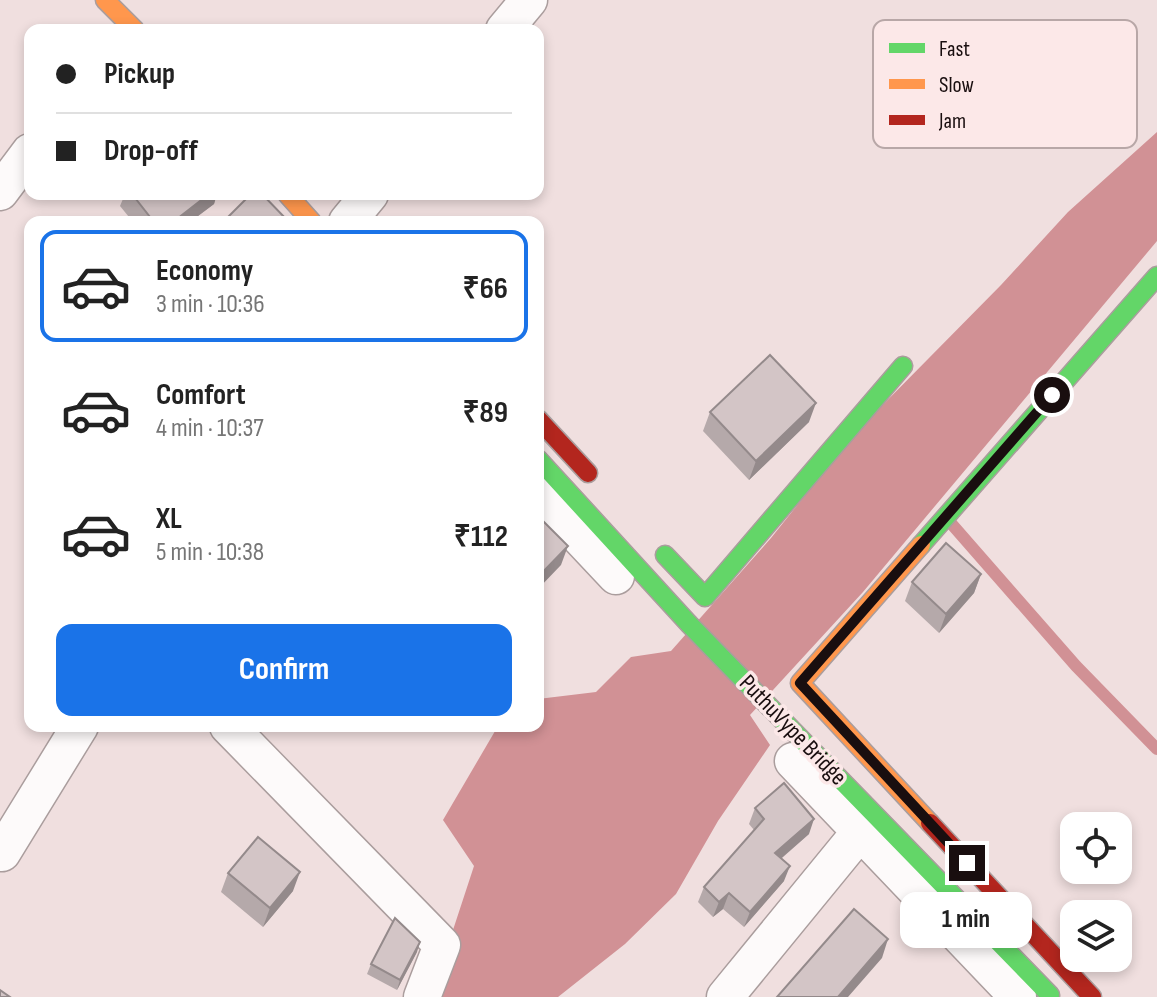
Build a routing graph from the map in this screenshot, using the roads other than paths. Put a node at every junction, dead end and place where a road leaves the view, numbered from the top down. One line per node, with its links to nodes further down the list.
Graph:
1 (105, 0): 3 (street)
2 (529, 0): 4 (street)
3 (129, 24)
4 (509, 24)
5 (24, 160): 6 (street)
6 (0, 192)
7 (292, 200): 9 (street)
8 (365, 200): 10 (street)
9 (307, 216)
10 (352, 216)
11 (1157, 276): 28 (street)
12 (903, 366): 17 (street)
13 (544, 425): 15 (street)
14 (544, 466): 27 (street, PuthuVype Bridge)
15 (601, 486)
16 (544, 499): 18 (street)
17 (653, 542)
18 (664, 627)
19 (76, 732): 23 (street)
20 (234, 732): 25 (street)
21 (775, 742): 22 (street)
22 (860, 832): 24 (street); 26 (street)
23 (1, 854)
24 (997, 989)
25 (422, 997)
26 (725, 997)
27 (1052, 997)
28 (1092, 997)

